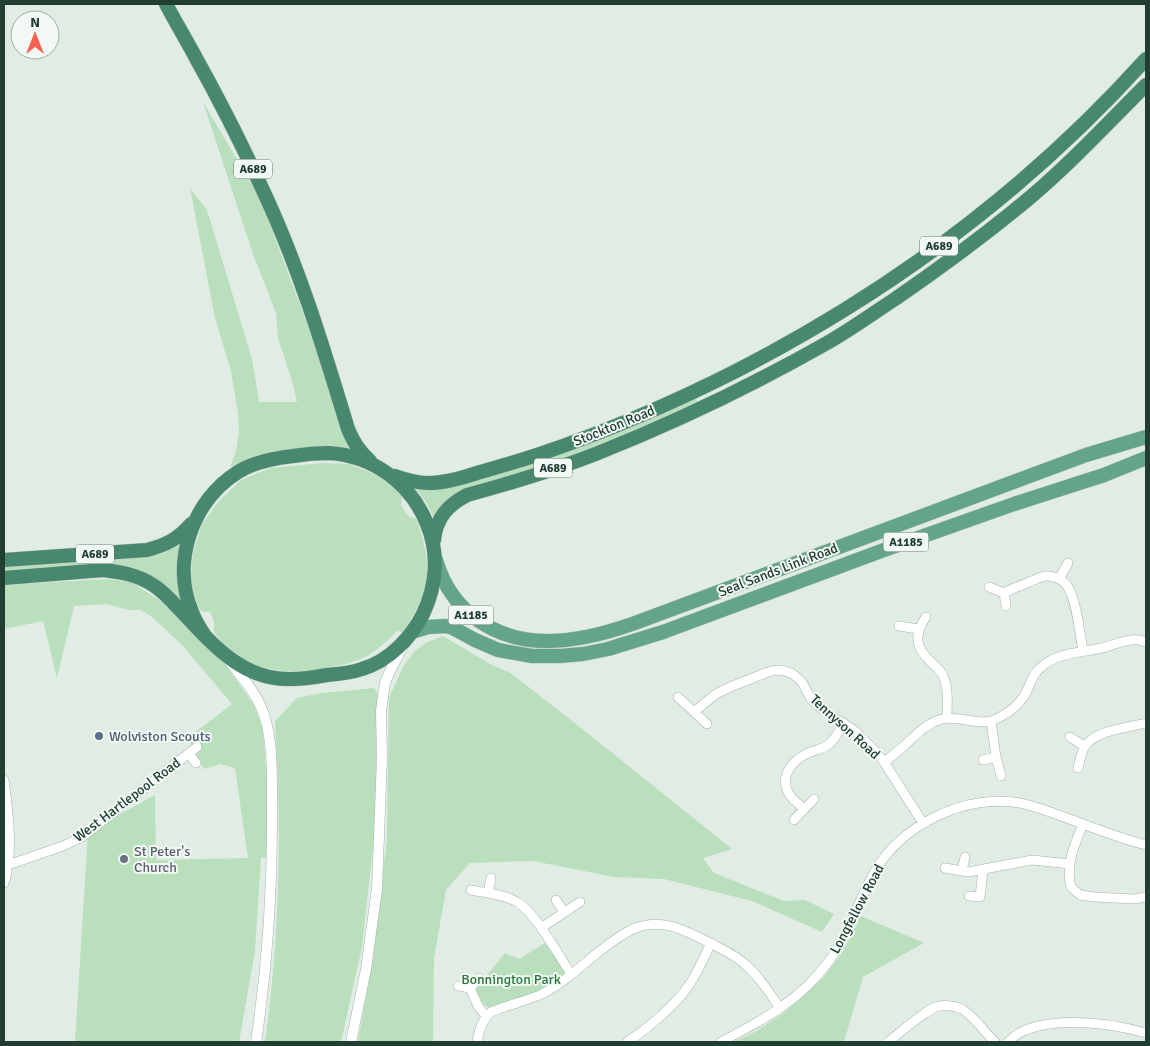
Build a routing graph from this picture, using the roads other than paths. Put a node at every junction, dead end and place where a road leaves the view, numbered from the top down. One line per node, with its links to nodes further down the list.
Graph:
1 (166, 4): 9 (highway, A689)
2 (1146, 59): 4 (highway, A689)
3 (1146, 85): 5 (highway, A689)
4 (699, 390): 5 (highway); 9 (highway, Stockton Road / A689)
5 (702, 408): 12 (highway, Stockton Road / A689)
6 (1146, 436): 14 (main road, Seal Sands Link Road / A1185)
7 (1146, 458): 10 (main road, Seal Sands Link Road / A1185)
8 (1146, 465): 10 (main road, A1185)
9 (379, 468): 11 (highway, A689); 12 (highway, A689)
10 (1104, 475): 24 (main road, Seal Sands Link Road / A1185)
11 (200, 512): 13 (highway, A689); 25 (highway, A689)
12 (434, 545): 14 (highway, A689)
13 (4, 560)
14 (436, 560): 24 (highway, A689)
15 (1068, 563): 17 (street)
16 (4, 578): 25 (highway, A689)
17 (1059, 579): 19 (street); 27 (street)
18 (989, 587): 19 (street)
19 (1004, 593): 20 (street)
20 (1006, 606)
21 (926, 617): 23 (street)
22 (899, 626): 23 (street)
23 (918, 629): 31 (street)
24 (409, 635): 28 (highway, A689); 78 (street)
25 (205, 636): 28 (highway, A689)
26 (1146, 641): 27 (street)
27 (1083, 651): 32 (street)
28 (224, 654): 77 (street)
29 (678, 697): 30 (street)
30 (694, 711): 34 (street); 35 (street, Tennyson Road)
31 (947, 718): 32 (street); 42 (street)
32 (991, 721): 40 (street)
33 (1146, 723): 37 (street)
34 (707, 724)
35 (844, 724): 42 (street, Tennyson Road); 48 (street)
36 (1070, 737): 37 (street)
37 (1084, 746): 44 (street)
38 (197, 747): 39 (street, West Hartlepool Road)
39 (189, 754): 43 (street, West Hartlepool Road); 55 (street, West Hartlepool Road)
40 (996, 757): 41 (street); 45 (street)
41 (983, 760)
42 (884, 762): 50 (street, Tennyson Road)
43 (196, 763)
44 (1078, 768)
45 (1001, 776)
46 (4, 780): 55 (street)
47 (814, 799): 48 (street)
48 (804, 809): 49 (street)
49 (794, 820)
50 (923, 824): 51 (street, Longfellow Road); 74 (street, Longfellow Road)
51 (1083, 824): 52 (street, Longfellow Road); 54 (street)
52 (1146, 845)
53 (965, 857): 58 (street)
54 (1070, 864): 57 (street); 64 (street)
55 (8, 865): 60 (street)
56 (944, 868): 58 (street)
57 (983, 870): 58 (street); 63 (street)
58 (962, 871)
59 (491, 878): 62 (street)
60 (4, 883)
61 (471, 890): 62 (street)
62 (488, 893): 68 (street)
63 (969, 896)
64 (1146, 897)
65 (556, 900): 67 (street)
66 (580, 902): 67 (street)
67 (564, 912): 68 (street)
68 (541, 928): 70 (street)
69 (710, 943): 70 (street); 74 (street); 80 (street)
70 (571, 974): 75 (street)
71 (479, 978): 73 (street)
72 (458, 986): 73 (street)
73 (470, 988): 75 (street)
74 (780, 1008): 81 (street, Longfellow Road)
75 (486, 1016): 79 (street)
76 (1146, 1033): 84 (street)
77 (256, 1042)
78 (351, 1042)
79 (476, 1042)
80 (627, 1042)
81 (721, 1042)
82 (888, 1042): 83 (street)
83 (995, 1042)
84 (1008, 1042)

